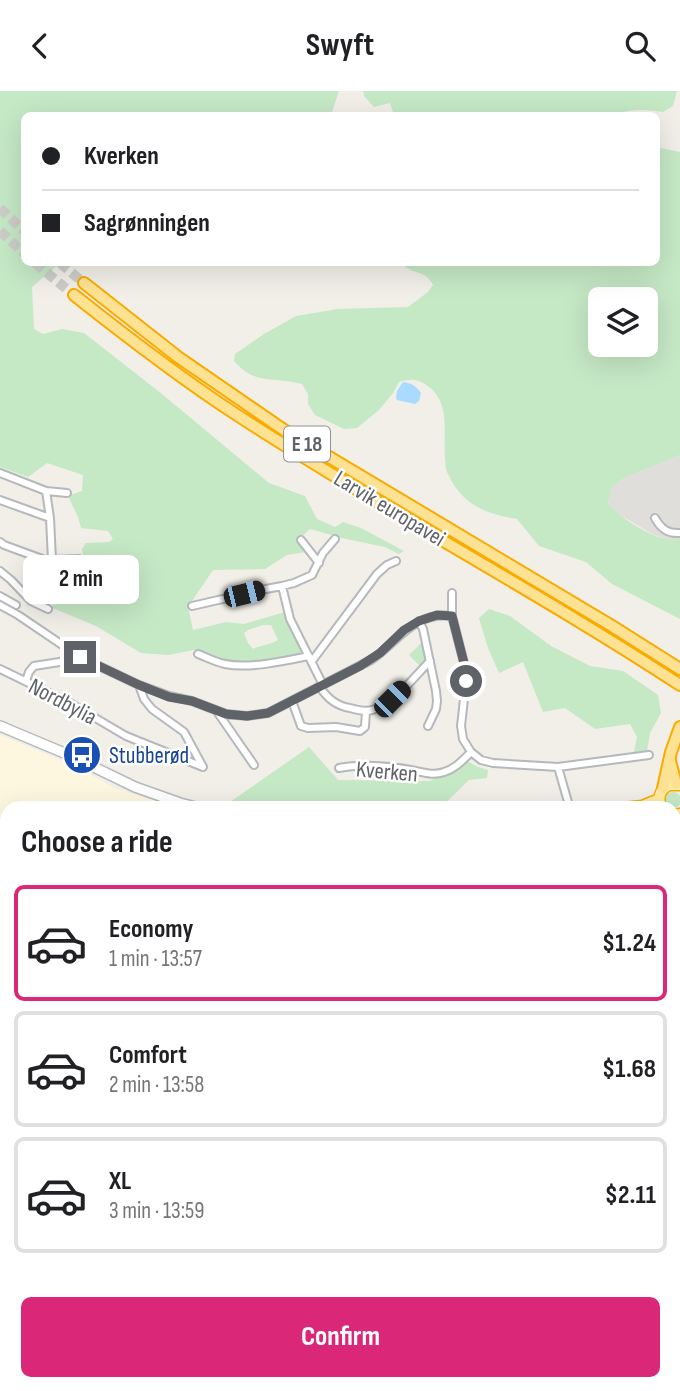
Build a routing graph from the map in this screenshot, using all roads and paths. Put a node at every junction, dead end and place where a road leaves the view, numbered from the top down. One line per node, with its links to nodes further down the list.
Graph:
1 (84, 283): 32 (highway, Larvik europavei / E 18)
2 (74, 295): 33 (highway, Larvik europavei / E 18)
3 (0, 473): 4 (street)
4 (46, 491): 5 (street); 7 (street)
5 (67, 493)
6 (0, 499): 7 (street)
7 (50, 518): 14 (street)
8 (655, 518): 9 (street)
9 (680, 533)
10 (335, 539): 16 (street)
11 (301, 540): 16 (street)
12 (0, 542): 14 (street)
13 (79, 559): 14 (street)
14 (52, 560)
15 (396, 561): 29 (street)
16 (319, 563): 18 (street)
17 (0, 571): 24 (street)
18 (282, 586): 23 (street); 29 (street)
19 (452, 593): 25 (street)
20 (0, 596): 22 (street)
21 (0, 605): 28 (street)
22 (16, 605)
23 (192, 607)
24 (48, 609)
25 (452, 616): 26 (street); 45 (street)
26 (419, 621): 30 (street); 37 (street)
27 (198, 654): 29 (street)
28 (80, 657): 34 (street); 35 (street)
29 (311, 659): 37 (street)
30 (430, 661): 41 (street); 43 (street)
31 (0, 669): 34 (street, Nordbylia)
32 (680, 669)
33 (660, 673): 36 (highway, Larvik europavei / E 18); 38 (highway, E 18)
34 (26, 681): 35 (street, Nordbylia)
35 (139, 685): 40 (street)
36 (680, 685)
37 (322, 686): 39 (street); 41 (street)
38 (680, 692)
39 (292, 701): 40 (street); 41 (street)
40 (217, 711): 48 (street)
41 (366, 711)
42 (0, 726): 53 (main road)
43 (428, 726)
44 (680, 727): 47 (highway)
45 (471, 752): 49 (street); 50 (street, Kverken)
46 (649, 755): 49 (street)
47 (670, 758): 51 (highway); 52 (highway)
48 (254, 765)
49 (558, 767): 54 (street)
50 (339, 768)
51 (678, 784): 52 (highway)
52 (661, 799)
53 (174, 801)
54 (568, 801)

